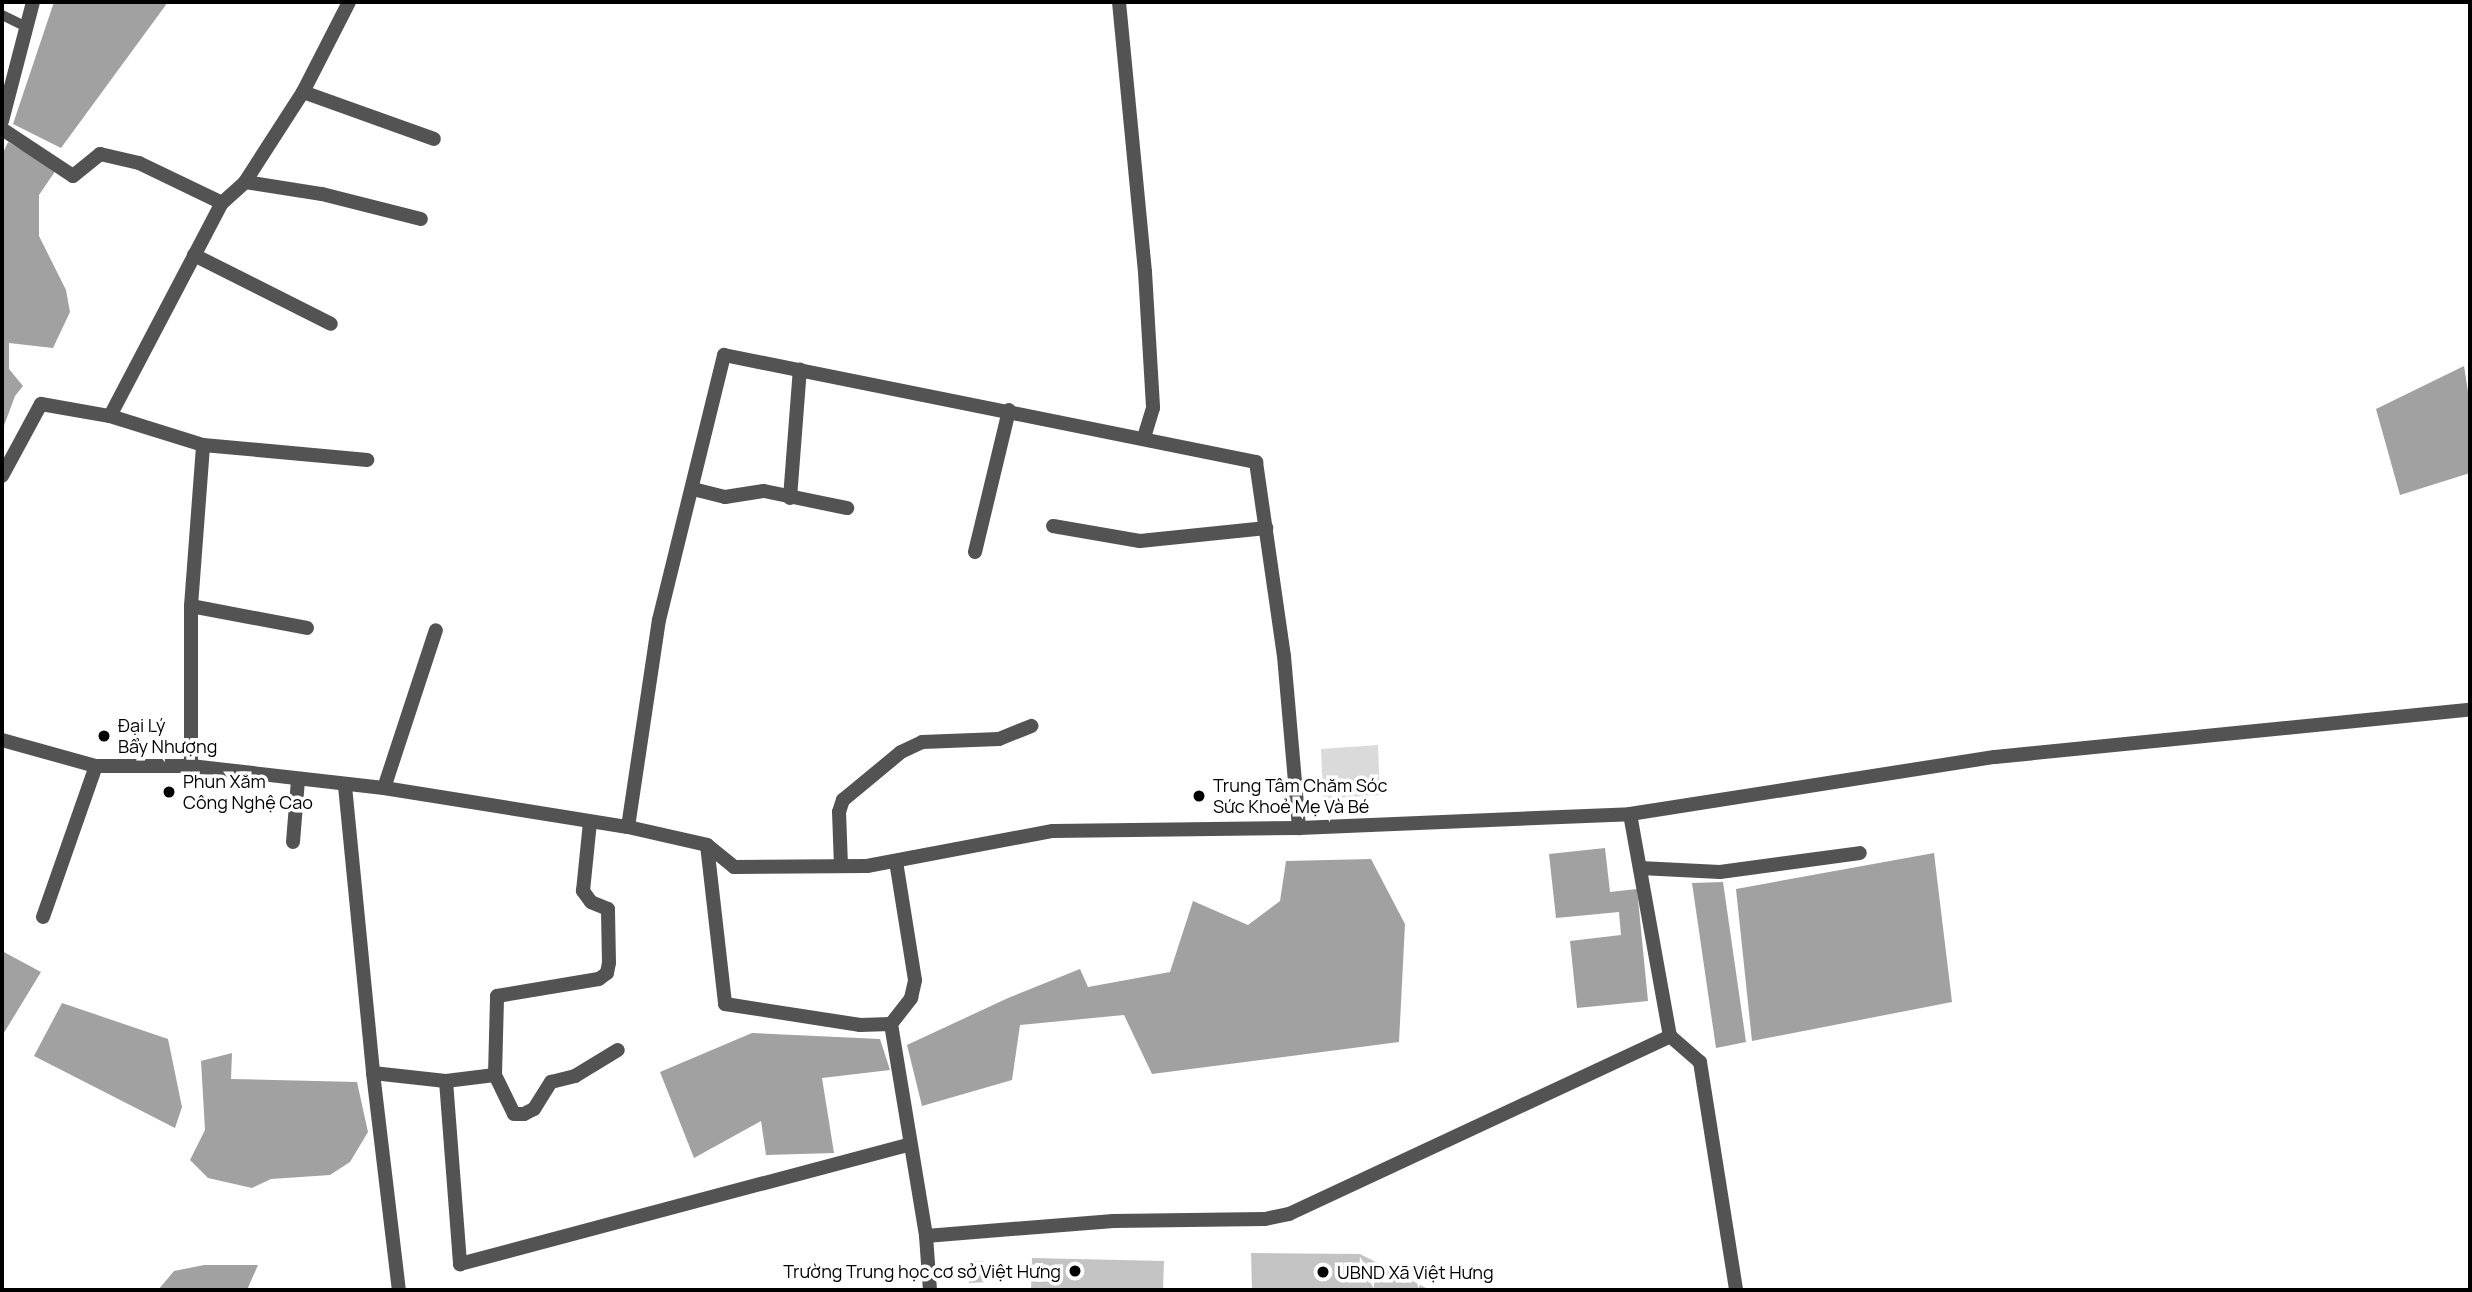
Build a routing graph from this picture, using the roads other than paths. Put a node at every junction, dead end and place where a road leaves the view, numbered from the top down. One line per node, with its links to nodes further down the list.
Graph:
1 (33, 2): 5 (street)
2 (349, 2): 6 (street)
3 (1119, 2): 18 (street)
4 (2, 15): 5 (lane)
5 (25, 26): 7 (street)
6 (303, 92): 9 (street); 10 (street)
7 (2, 121)
8 (2, 129): 11 (street)
9 (434, 139)
10 (244, 182): 11 (street); 12 (street)
11 (222, 204): 13 (street)
12 (421, 219)
13 (194, 256): 14 (street); 17 (street)
14 (331, 324)
15 (800, 369): 16 (street); 22 (street); 23 (street)
16 (1009, 410): 18 (street); 27 (street)
17 (110, 416): 19 (street); 21 (street)
18 (1144, 439): 26 (street)
19 (202, 445): 20 (street); 28 (street)
20 (367, 460)
21 (2, 476)
22 (693, 489): 23 (street); 41 (street)
23 (790, 498): 24 (street)
24 (847, 508)
25 (1053, 526): 26 (street)
26 (1266, 527): 42 (street)
27 (975, 552)
28 (191, 606): 29 (street); 35 (street)
29 (307, 628)
30 (436, 630): 38 (street)
31 (2470, 710): 39 (street)
32 (1032, 726): 47 (street)
33 (2, 740): 34 (street)
34 (96, 766): 35 (street); 49 (street)
35 (191, 766): 36 (street)
36 (299, 780): 37 (street); 43 (street)
37 (345, 786): 38 (street); 53 (street)
38 (384, 788): 40 (street)
39 (1630, 814): 42 (street); 48 (street)
40 (590, 822): 41 (street); 54 (street)
41 (628, 827): 44 (street)
42 (1299, 828): 46 (street)
43 (293, 842)
44 (707, 845): 47 (street); 50 (street)
45 (1860, 853): 48 (street)
46 (896, 862): 47 (street); 50 (street)
47 (841, 866)
48 (1640, 868): 51 (street)
49 (43, 917)
50 (891, 1024): 56 (street)
51 (1670, 1036): 57 (street); 60 (street)
52 (618, 1050): 54 (street)
53 (373, 1073): 55 (street); 58 (street)
54 (495, 1075): 55 (street)
55 (446, 1082): 56 (street)
56 (910, 1144): 57 (street)
57 (926, 1236): 59 (street)
58 (399, 1290)
59 (930, 1290)
60 (1736, 1290)

